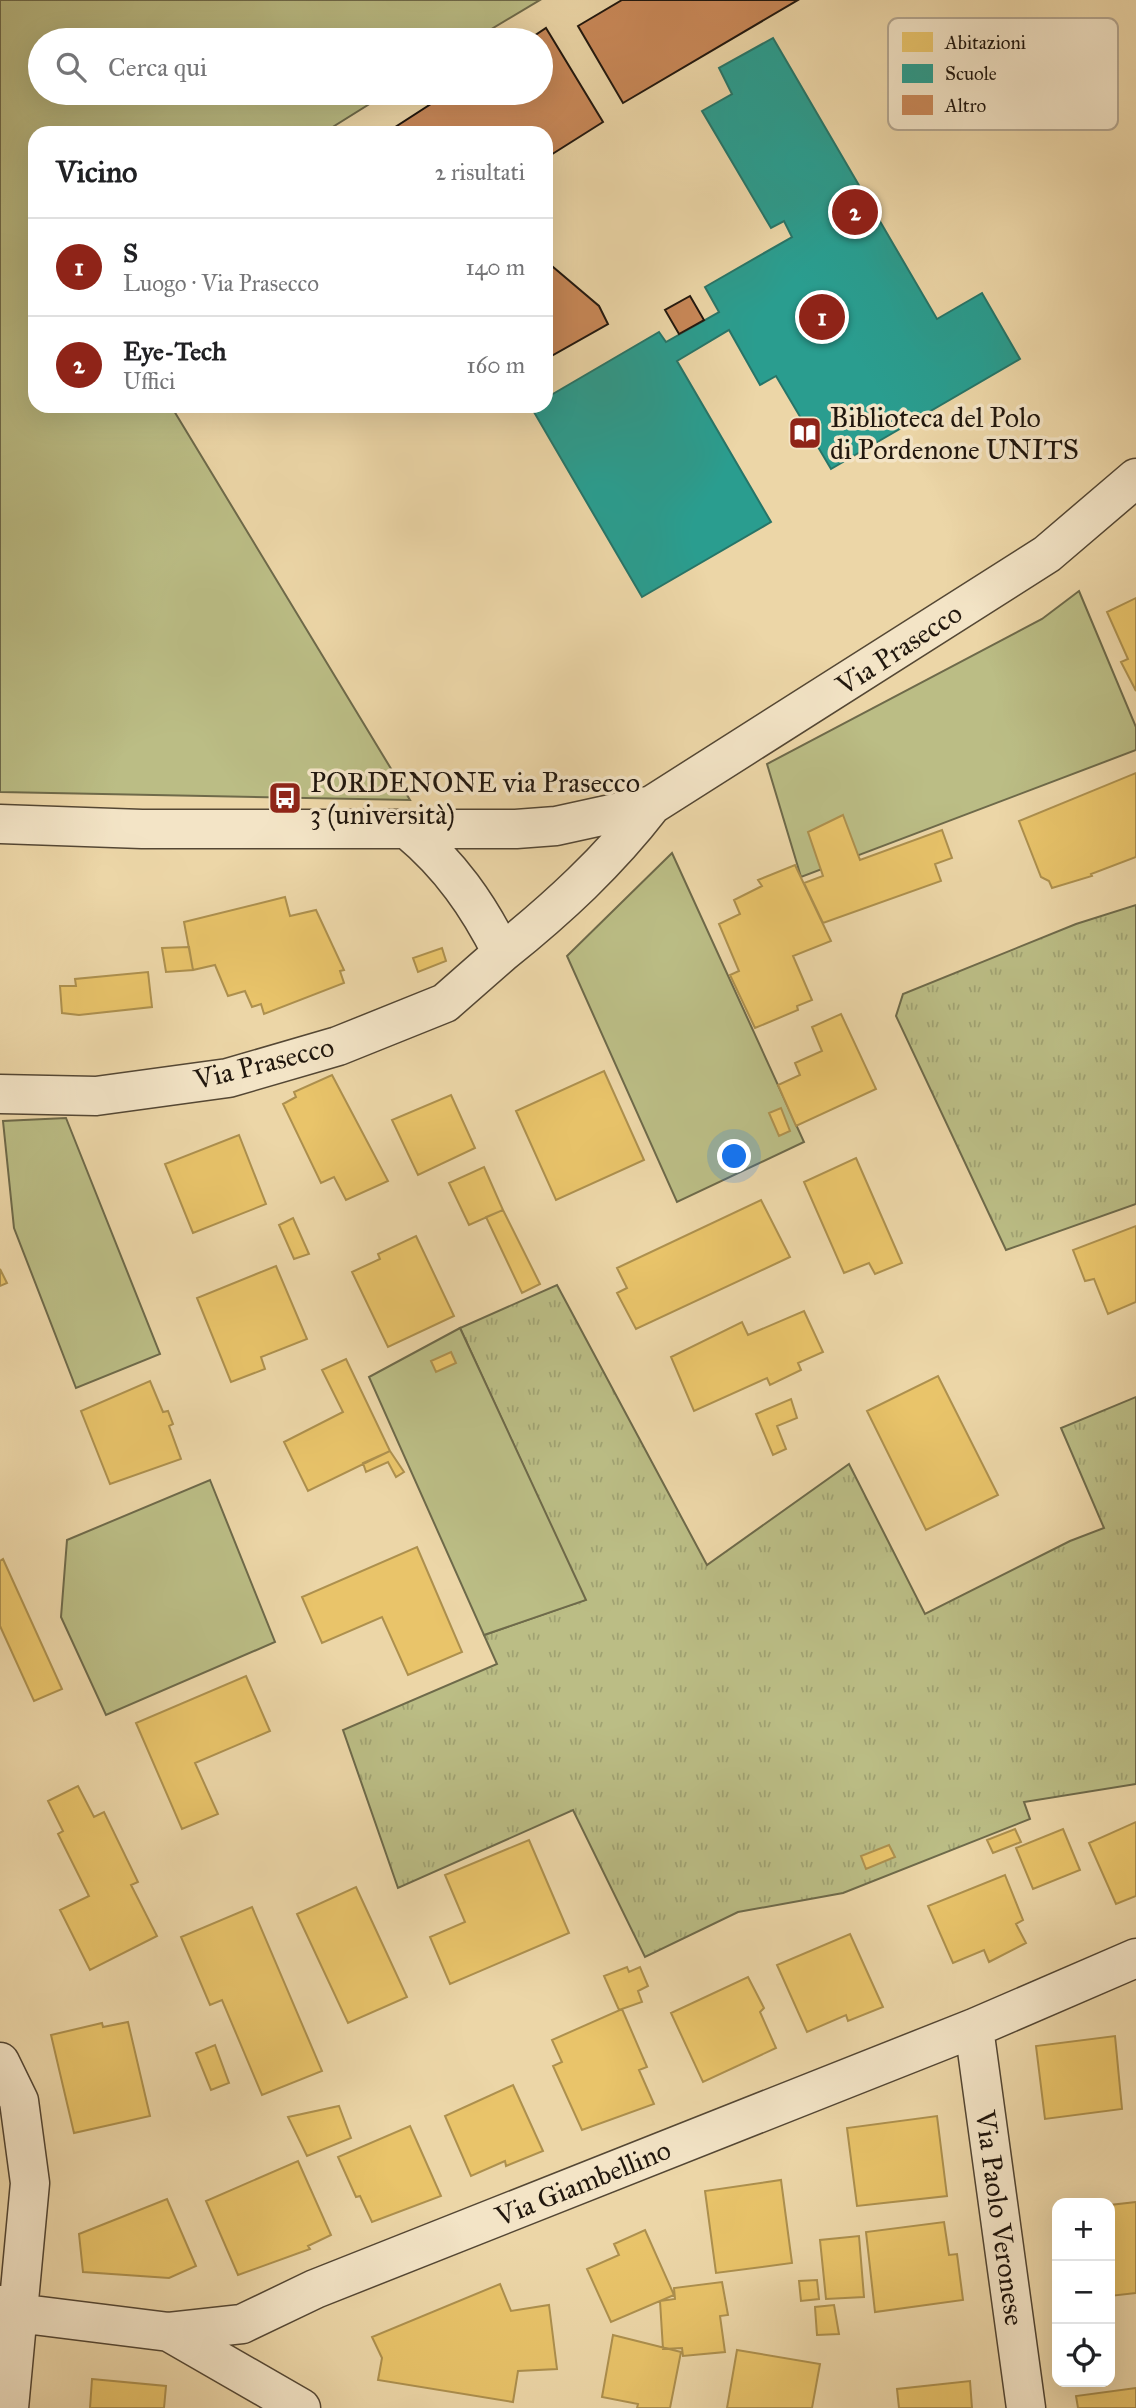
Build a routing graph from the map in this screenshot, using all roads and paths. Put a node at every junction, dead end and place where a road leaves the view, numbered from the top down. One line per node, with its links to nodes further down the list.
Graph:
1 (1136, 478): 2 (street, Via Prasecco)
2 (652, 805): 4 (street, Via Prasecco); 5 (street, Via Prasecco)
3 (0, 824): 4 (street, Via Prasecco)
4 (408, 830): 5 (street)
5 (502, 953): 6 (street, Via Prasecco)
6 (0, 1094)
7 (1136, 1958): 8 (street, Via Giambellino)
8 (974, 2028): 11 (street, Via Giambellino); 14 (street, Via Paolo Veronese)
9 (0, 2062): 10 (street)
10 (8, 2309): 11 (street, Via Giambellino); 12 (street)
11 (170, 2332): 13 (street)
12 (9, 2408)
13 (301, 2408)
14 (1026, 2408)

